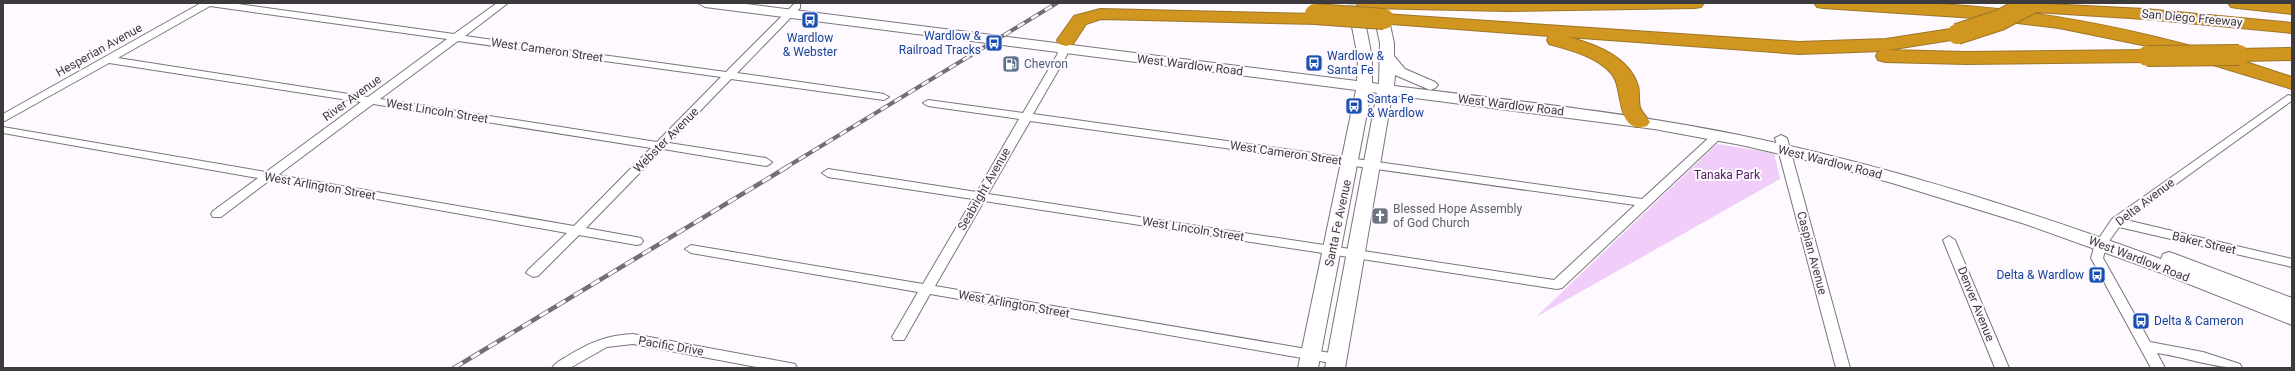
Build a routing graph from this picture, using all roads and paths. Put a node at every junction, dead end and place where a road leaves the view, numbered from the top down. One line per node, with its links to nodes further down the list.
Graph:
1 (209, 3): 23 (street, West Cameron Street); 28 (street, Hesperian Avenue)
2 (504, 3): 23 (street, River Avenue)
3 (705, 3): 16 (main road, West Wardlow Road)
4 (776, 3): 16 (main road, West Wardlow Road)
5 (1201, 3): 18 (highway)
6 (1695, 3): 17 (highway)
7 (1823, 3): 33 (highway)
8 (1949, 3): 22 (highway, San Diego Freeway)
9 (2032, 3): 25 (highway, bridge)
10 (2048, 3): 20 (highway)
11 (2093, 3): 20 (highway)
12 (2149, 3): 19 (highway, San Diego Freeway)
13 (2237, 3): 15 (highway)
14 (2271, 3): 15 (highway)
15 (2292, 8)
16 (793, 10): 24 (main road, West Wardlow Road); 29 (street, Webster Avenue)
17 (1372, 11): 18 (highway, bridge); 21 (highway); 27 (main road, Santa Fe Avenue); 30 (main road, Santa Fe Avenue)
18 (1317, 16): 24 (highway)
19 (2292, 17)
20 (2292, 23)
21 (1444, 24): 25 (highway); 37 (highway)
22 (2292, 28)
23 (457, 37): 29 (street, West Cameron Street); 35 (street, River Avenue)
24 (1066, 45): 30 (main road, West Wardlow Road); 38 (street, Seabright Avenue)
25 (1823, 48): 26 (highway, bridge)
26 (2292, 54)
27 (1387, 57): 31 (main road, Santa Fe Avenue); 32 (main road)
28 (108, 60): 35 (street, West Lincoln Street); 39 (street, Hesperian Avenue)
29 (730, 75): 34 (street, West Cameron Street); 43 (street, Webster Avenue)
30 (1365, 82): 31 (main road, West Wardlow Road); 45 (main road, Santa Fe Avenue)
31 (1386, 85): 32 (main road, West Wardlow Road); 37 (main road, West Wardlow Road); 46 (main road, Santa Fe Avenue)
32 (1430, 86): 37 (main road, West Wardlow Road)
33 (2291, 93): 53 (street, Delta Avenue)
34 (884, 97)
35 (370, 101): 43 (street, West Lincoln Street); 48 (street, River Avenue)
36 (928, 103): 38 (street, West Cameron Street)
37 (1635, 116): 41 (main road, West Wardlow Road); 42 (main road, West Wardlow Road)
38 (1026, 117): 45 (street, West Cameron Street); 49 (street, Seabright Avenue)
39 (3, 119)
40 (3, 130): 48 (street, West Arlington Street)
41 (1717, 136): 42 (main road, West Wardlow Road); 50 (street)
42 (1782, 144): 53 (main road, West Wardlow Road); 70 (street, Caspian Avenue)
43 (661, 146): 44 (street, West Lincoln Street); 52 (street, Webster Avenue)
44 (766, 162)
45 (1350, 162): 46 (street, West Cameron Street); 57 (main road, Santa Fe Avenue)
46 (1372, 165): 50 (street, West Cameron Street); 58 (main road, Santa Fe Avenue)
47 (828, 172): 49 (street, West Lincoln Street)
48 (267, 177): 51 (street, River Avenue); 52 (street, West Arlington Street)
49 (980, 196): 57 (street, West Lincoln Street); 61 (street, Seabright Avenue)
50 (1645, 203): 58 (street, West Lincoln Street)
51 (217, 214)
52 (578, 230): 55 (street, West Arlington Street); 60 (street, Webster Avenue)
53 (2108, 233): 59 (street, Baker Street); 62 (main road, West Wardlow Road); 63 (main road, West Wardlow Road); 65 (street)
54 (1949, 240): 71 (street, Denver Avenue)
55 (637, 241)
56 (692, 249): 61 (street, West Arlington Street)
57 (1333, 250): 58 (street, West Lincoln Street); 66 (main road, Santa Fe Avenue)
58 (1356, 254): 67 (main road, Santa Fe Avenue)
59 (2292, 263)
60 (533, 273)
61 (926, 290): 64 (street, Seabright Avenue); 66 (street, West Arlington Street)
62 (2292, 305)
63 (2292, 318)
64 (899, 337)
65 (2146, 346): 72 (street); 73 (street)
66 (1309, 362): 67 (street, West Arlington Street)
67 (1336, 364)
68 (559, 368): 69 (street, Pacific Drive)
69 (790, 368)
70 (1843, 368)
71 (2002, 368)
72 (2158, 368)
73 (2235, 368)

